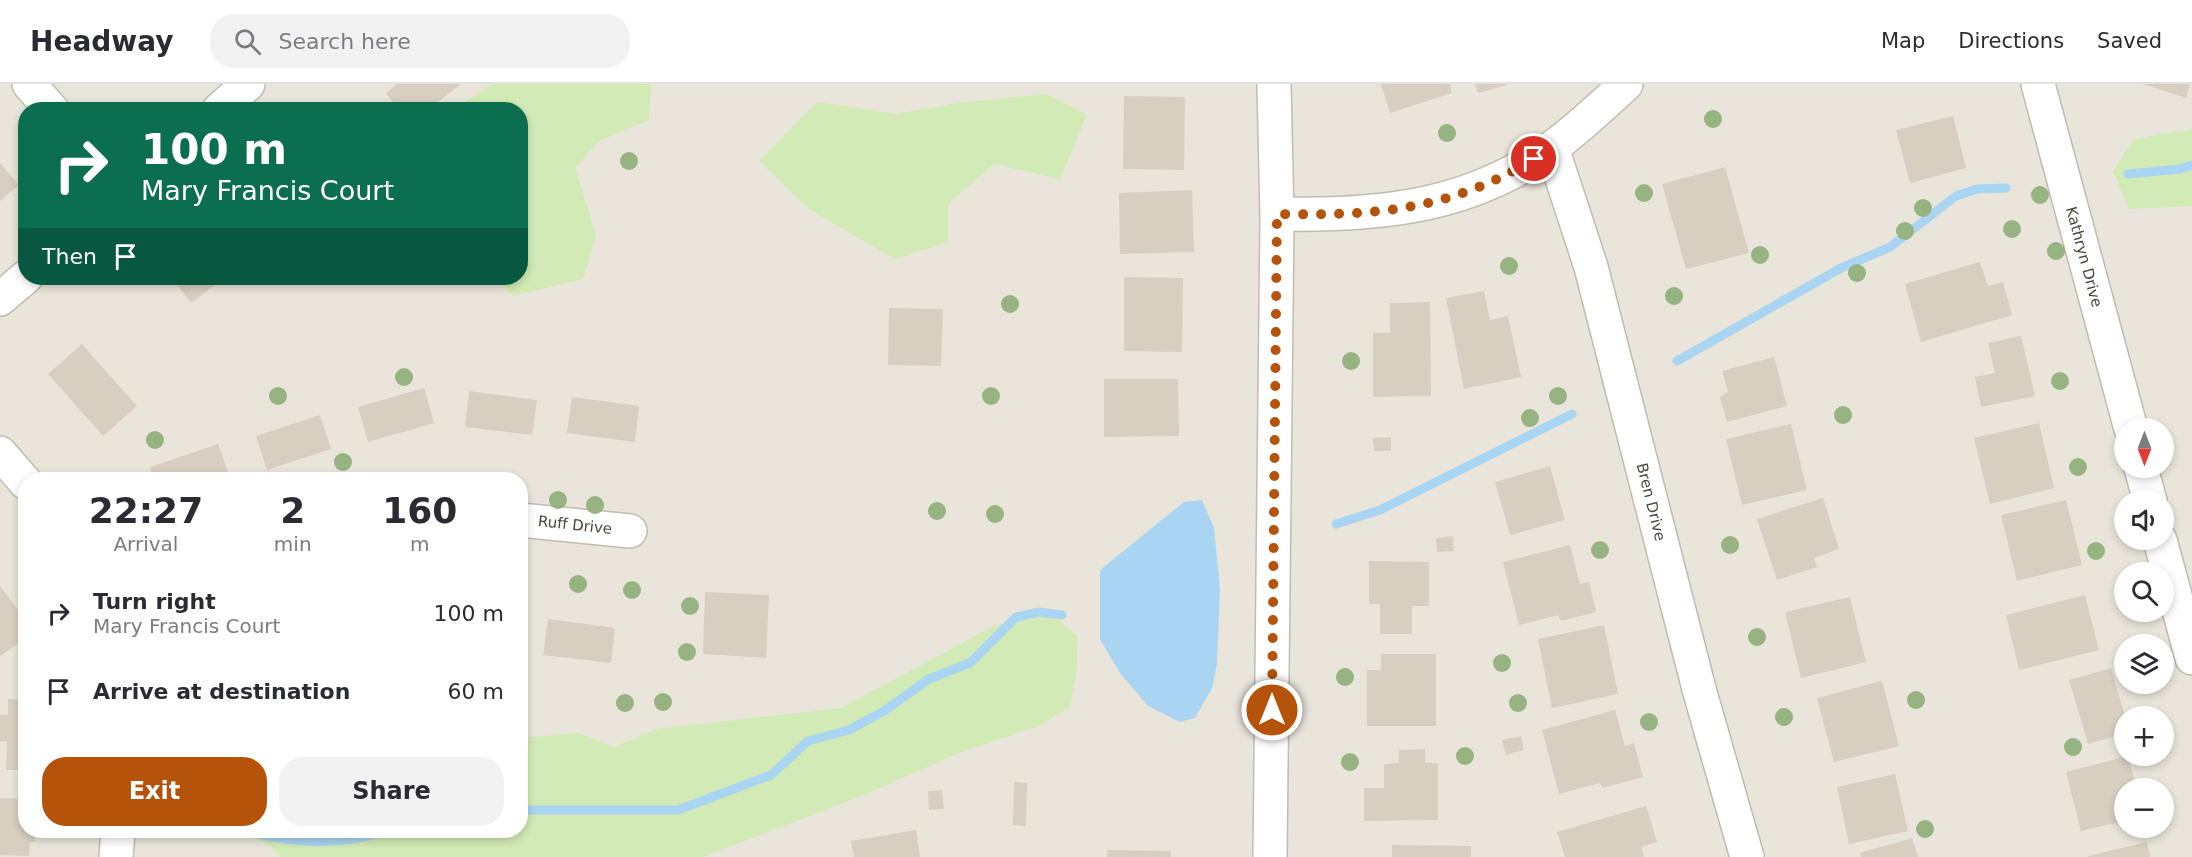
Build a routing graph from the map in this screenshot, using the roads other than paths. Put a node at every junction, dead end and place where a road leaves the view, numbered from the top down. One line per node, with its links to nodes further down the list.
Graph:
1 (29, 84): 6 (street)
2 (248, 84): 7 (street)
3 (1274, 84): 9 (street)
4 (1626, 84): 8 (street)
5 (2038, 84): 12 (street, Kathryn Drive)
6 (45, 102)
7 (228, 102)
8 (1552, 148): 9 (street); 22 (street, Bren Drive)
9 (1277, 214): 21 (street)
10 (18, 284): 11 (street)
11 (0, 299)
12 (2128, 418)
13 (0, 453): 14 (street)
14 (18, 474)
15 (528, 521): 16 (street, Ruff Drive)
16 (630, 531)
17 (2163, 550): 18 (street)
18 (2192, 658)
19 (117, 838): 20 (street)
20 (116, 857)
21 (1270, 857)
22 (1747, 857)

